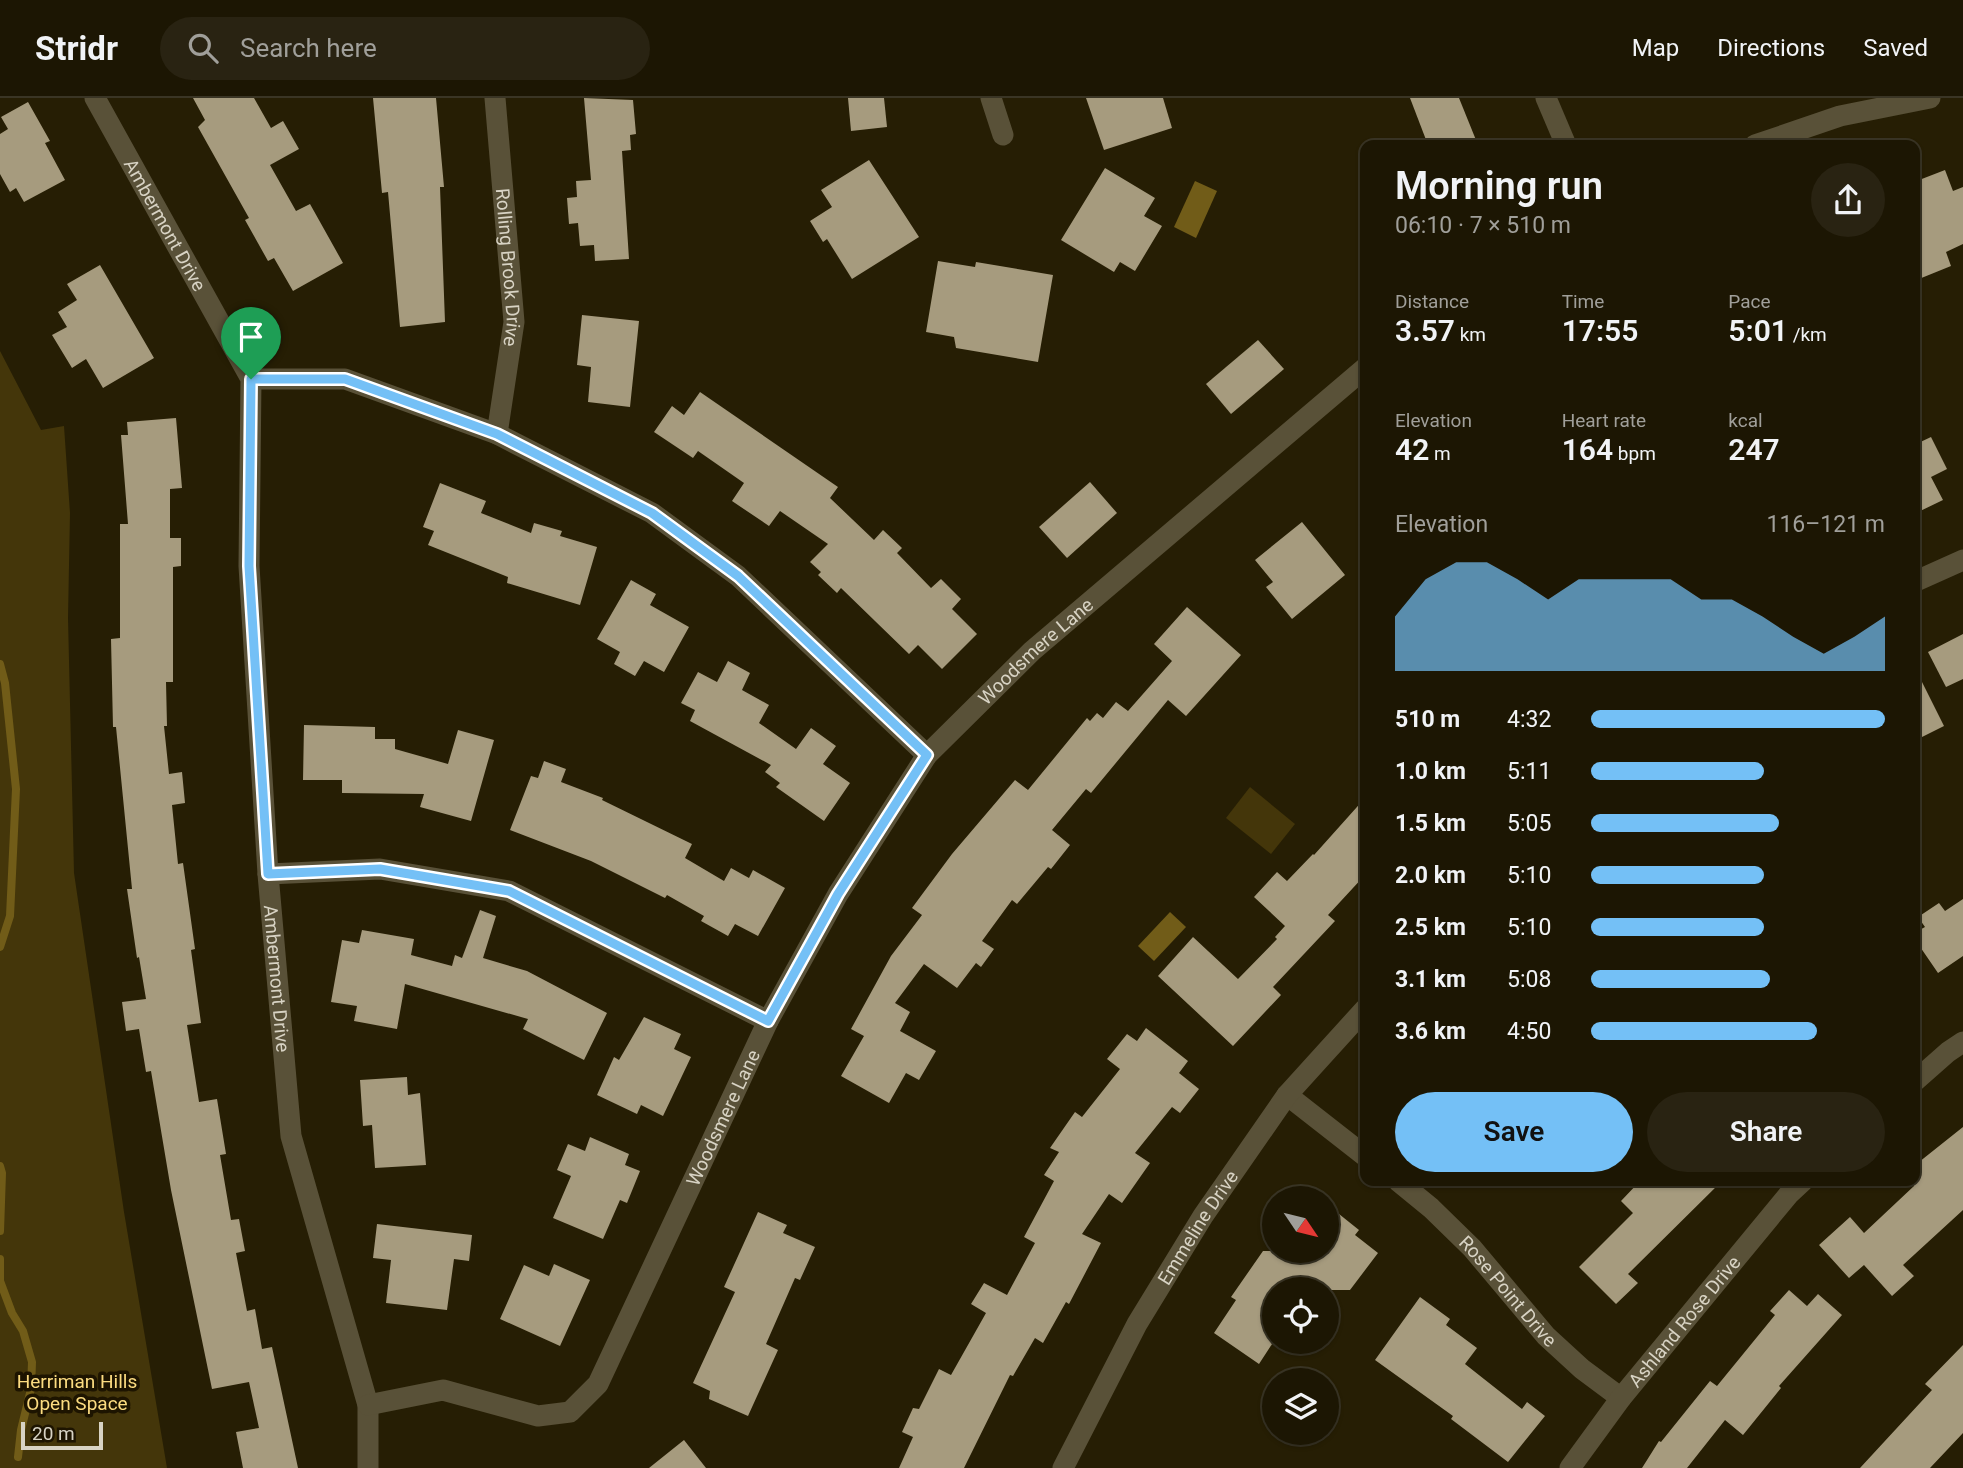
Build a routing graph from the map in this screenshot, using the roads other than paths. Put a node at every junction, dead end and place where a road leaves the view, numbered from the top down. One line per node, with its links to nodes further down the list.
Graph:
1 (95, 98): 10 (street, Ambermont Drive)
2 (495, 98): 11 (street, Rolling Brook Drive)
3 (991, 98): 6 (street)
4 (1546, 98): 7 (street)
5 (1930, 98): 8 (street)
6 (1003, 135)
7 (1564, 140)
8 (1770, 140)
9 (1360, 372): 14 (street, Woodsmere Lane)
10 (251, 379): 11 (street); 15 (street, Ambermont Drive)
11 (497, 434): 14 (street)
12 (1963, 560): 13 (street)
13 (1920, 579)
14 (927, 755): 17 (street, Woodsmere Lane)
15 (268, 874): 17 (street); 25 (street, Ambermont Drive)
16 (1360, 1015): 20 (street, Emmeline Drive)
17 (768, 1021): 25 (street, Woodsmere Lane)
18 (1963, 1042): 19 (street)
19 (1920, 1077)
20 (1287, 1095): 21 (street); 27 (street, Emmeline Drive)
21 (1360, 1152)
22 (1404, 1186): 24 (street, Rose Point Drive)
23 (1798, 1186): 24 (street, Ashland Rose Drive)
24 (1621, 1398): 28 (street, Ashland Rose Drive)
25 (368, 1405): 26 (street, Ambermont Drive)
26 (368, 1468)
27 (1063, 1468)
28 (1570, 1468)

